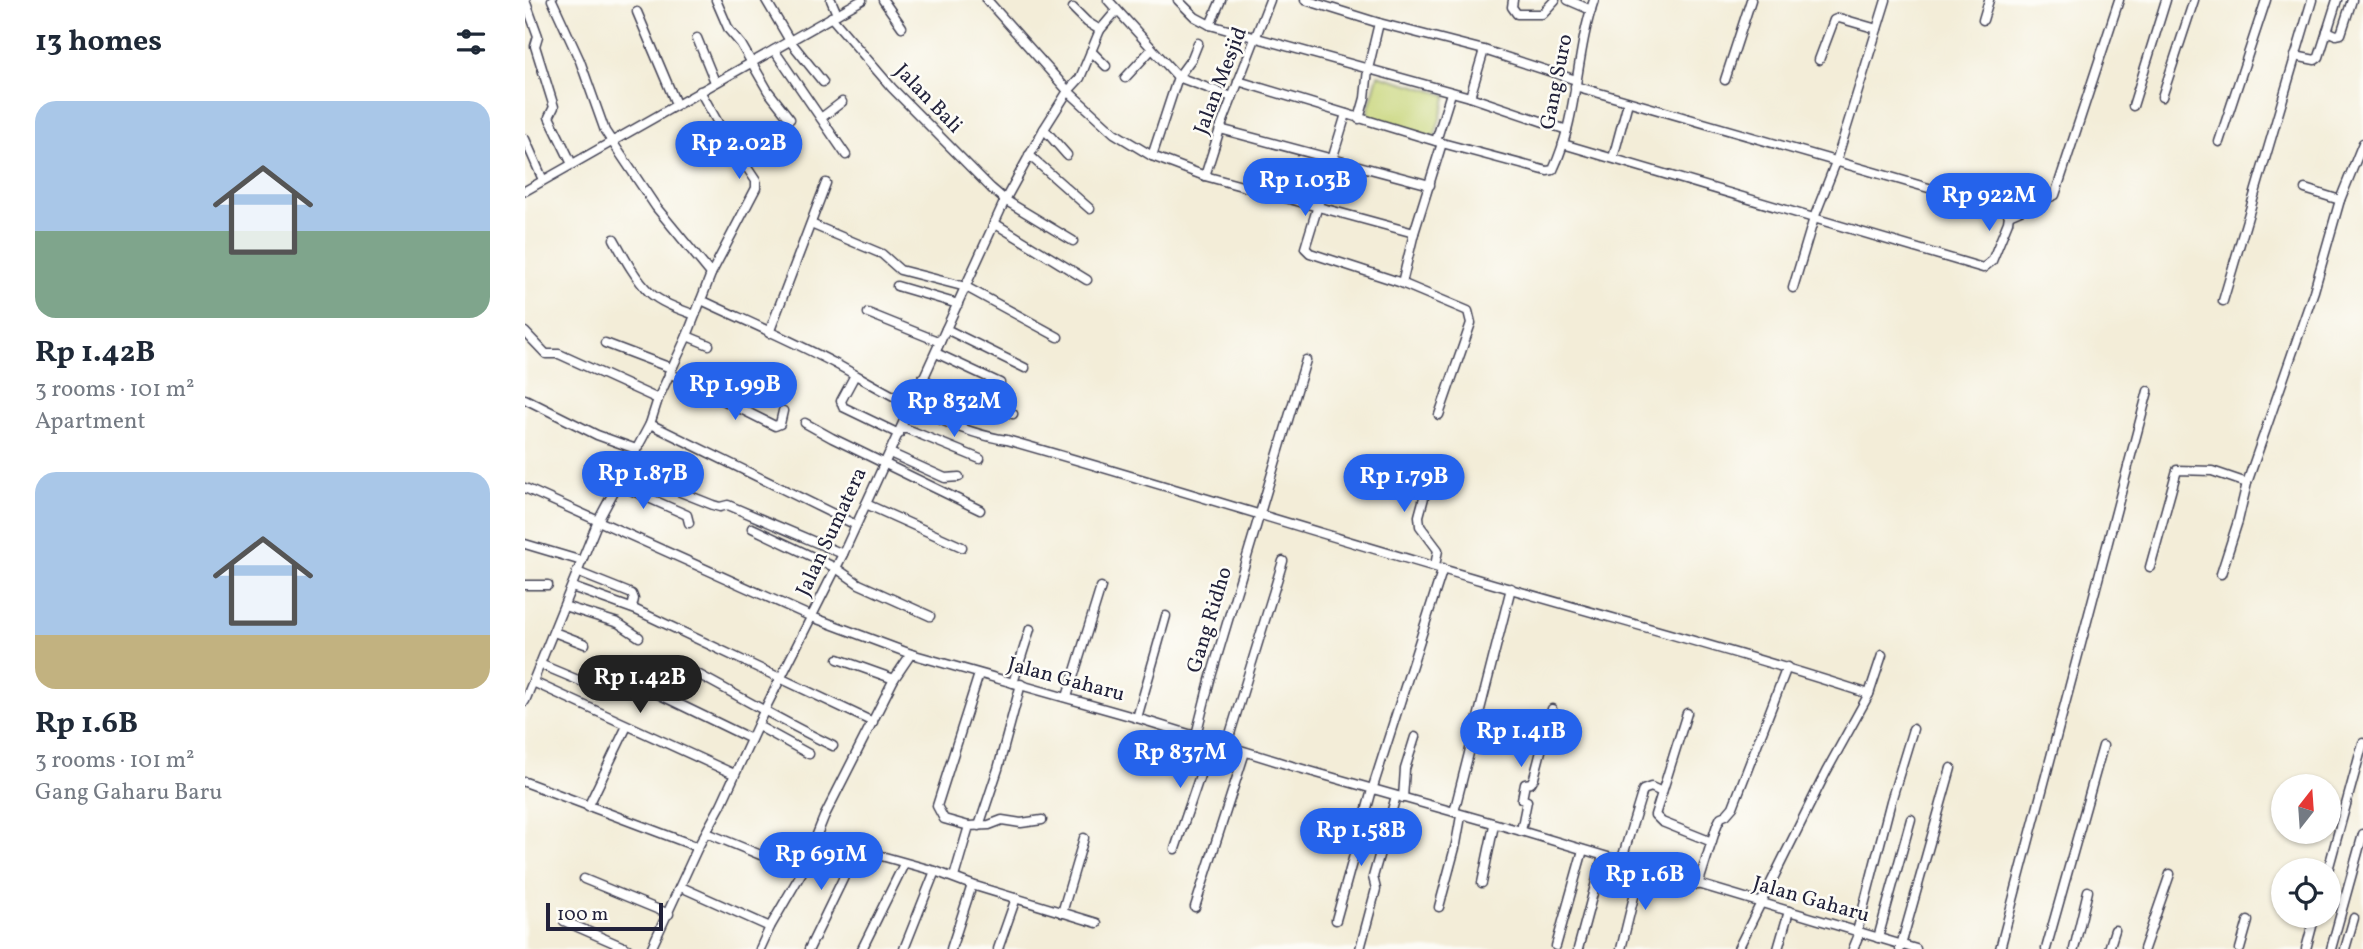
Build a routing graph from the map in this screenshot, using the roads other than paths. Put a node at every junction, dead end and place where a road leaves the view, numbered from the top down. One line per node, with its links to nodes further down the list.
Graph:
1 (536, 0): 28 (street)
2 (552, 0): 79 (street)
3 (716, 0): 51 (street)
4 (766, 0): 43 (street)
5 (831, 0): 33 (street, Jalan Bali)
6 (862, 0): 33 (street)
7 (883, 0): 37 (street)
8 (987, 0): 62 (street)
9 (1108, 0): 30 (street)
10 (1178, 0): 36 (street)
11 (1221, 0): 36 (street)
12 (1270, 0): 42 (street, Jalan Mesjid)
13 (1305, 0): 35 (street)
14 (1513, 0): 15 (street)
15 (1555, 0)
16 (1567, 0): 31 (street)
17 (1594, 0): 31 (street, Gang Suro)
18 (1751, 0): 56 (street)
19 (1886, 0): 38 (street)
20 (1989, 0): 34 (street)
21 (2119, 0): 102 (street)
22 (2166, 0): 70 (street)
23 (2194, 0): 66 (street)
24 (2266, 0): 81 (street)
25 (2312, 0): 49 (street)
26 (2337, 0): 40 (street)
27 (2352, 0): 40 (street)
28 (526, 2): 91 (street)
29 (1073, 8): 39 (street)
30 (1117, 10): 39 (street, Jalan Sumatera); 45 (street)
31 (1591, 10): 60 (street, Gang Suro)
32 (637, 12): 69 (street)
33 (834, 16): 43 (street); 98 (street, Jalan Bali)
34 (1983, 20)
35 (1379, 23): 47 (street); 53 (street)
36 (1210, 25): 42 (street)
37 (902, 26)
38 (1877, 29): 50 (street); 90 (street)
39 (1100, 30): 48 (street, Jalan Sumatera)
40 (2326, 31): 49 (street)
41 (697, 38): 58 (street)
42 (1256, 39): 53 (street); 57 (street, Jalan Mesjid)
43 (790, 41): 46 (street); 59 (street)
44 (1198, 43): 54 (street)
45 (1152, 49): 54 (street); 55 (street)
46 (774, 50): 51 (street); 73 (street)
47 (1484, 50): 60 (street); 65 (street)
48 (1091, 51): 52 (street); 62 (street, Jalan Sumatera)
49 (2295, 56): 116 (street)
50 (1819, 60)
51 (752, 62): 58 (street); 72 (street)
52 (1106, 66)
53 (1368, 69): 63 (street); 74 (street)
54 (1178, 77): 64 (street); 87 (street)
55 (1125, 78)
56 (1725, 80)
57 (1238, 81): 64 (street, Jalan Mesjid); 71 (street)
58 (715, 82): 61 (street)
59 (823, 82)
60 (1575, 83): 68 (street); 77 (street, Gang Suro)
61 (700, 91): 69 (street); 109 (street)
62 (1068, 91): 75 (street, Jalan Sumatera); 87 (street)
63 (1451, 93): 65 (street); 80 (street)
64 (1232, 97): 76 (street, Jalan Mesjid)
65 (1470, 97): 77 (street)
66 (2162, 97)
67 (842, 102): 73 (street)
68 (1628, 102): 88 (street); 90 (street)
69 (676, 104): 79 (street)
70 (2133, 106)
71 (1346, 114): 74 (street); 89 (street)
72 (790, 118)
73 (821, 118): 84 (street)
74 (1359, 119): 80 (street)
75 (1044, 129): 85 (street, Jalan Sumatera); 86 (street)
76 (1220, 129): 89 (street); 92 (street, Jalan Mesjid)
77 (1567, 130): 83 (street, Gang Suro)
78 (525, 139): 93 (street)
79 (611, 141): 91 (street); 109 (street)
80 (1439, 142): 83 (street, Gang Suro); 95 (street)
81 (2219, 142)
82 (2363, 142): 99 (street)
83 (1563, 144): 88 (street)
84 (846, 155)
85 (1029, 155): 98 (street, Jalan Sumatera); 101 (street)
86 (1067, 155)
87 (1152, 156): 92 (street)
88 (1613, 158): 103 (street)
89 (1333, 159): 95 (street); 100 (street)
90 (1836, 162): 102 (street); 103 (street)
91 (572, 164): 93 (street)
92 (1205, 176): 100 (street)
93 (543, 180): 97 (street)
94 (826, 183): 105 (street)
95 (1430, 185): 106 (street)
96 (2305, 190): 99 (street)
97 (525, 191)
98 (1005, 200): 104 (street, Jalan Sumatera); 108 (street, Jalan Bali)
99 (2340, 201): 152 (street)
100 (1318, 206): 106 (street); 111 (street)
101 (1090, 209)
102 (2009, 215): 103 (street)
103 (1814, 218): 114 (street)
104 (994, 223): 110 (street); 113 (street, Jalan Sumatera)
105 (811, 224): 113 (street); 122 (street)
106 (1414, 233): 111 (street)
107 (614, 239): 119 (street)
108 (1073, 241)
109 (711, 274): 115 (street)
110 (1087, 280)
111 (1402, 283): 141 (street)
112 (897, 286): 117 (street)
113 (966, 287): 117 (street, Jalan Sumatera); 124 (street)
114 (1793, 288)
115 (701, 300): 119 (street); 122 (street)
116 (2223, 301)
117 (958, 304): 120 (street, Jalan Sumatera)
118 (868, 313): 125 (street)
119 (695, 315): 123 (street)
120 (946, 330): 125 (street, Jalan Sumatera); 130 (street)
121 (525, 332): 136 (street)
122 (769, 332): 132 (street)
123 (687, 336): 127 (street); 131 (street)
124 (1058, 337)
125 (940, 342): 128 (street, Jalan Sumatera)
126 (605, 343): 131 (street)
127 (709, 345)
128 (936, 353): 133 (street, Jalan Sumatera); 134 (street)
129 (1306, 360): 157 (street, Gang Ridho)
130 (1025, 368)
131 (670, 370): 136 (street); 139 (street)
132 (855, 375): 138 (street); 144 (street)
133 (922, 377): 138 (street, Jalan Sumatera); 140 (street)
134 (1000, 383)
135 (2148, 391): 294 (street)
136 (658, 398): 143 (street)
137 (525, 399): 145 (street)
138 (910, 405): 144 (street, Jalan Sumatera); 157 (street)
139 (783, 411)
140 (1013, 414)
141 (1439, 415)
142 (806, 423): 148 (street)
143 (650, 424): 145 (street); 160 (street)
144 (900, 431): 146 (street, Jalan Sumatera); 147 (street)
145 (636, 449): 150 (street)
146 (890, 453): 148 (street, Jalan Sumatera); 151 (street)
147 (980, 459)
148 (884, 464): 155 (street, Jalan Sumatera); 156 (street)
149 (1432, 468): 167 (street)
150 (625, 470): 153 (street); 164 (street)
151 (959, 477)
152 (2247, 483): 168 (street); 171 (street)
153 (617, 484): 158 (street); 159 (street)
154 (525, 488): 158 (street, Jalan Gaharu)
155 (866, 504): 160 (street, Jalan Sumatera); 163 (street)
156 (980, 510)
157 (1259, 514): 167 (street); 212 (street, Gang Ridho)
158 (598, 521): 165 (street); 183 (street, Jalan Gaharu)
159 (689, 523)
160 (856, 526): 164 (street, Jalan Sumatera)
161 (752, 528): 169 (street)
162 (525, 544): 165 (street)
163 (962, 547)
164 (843, 554): 169 (street, Jalan Sumatera)
165 (582, 561): 170 (street)
166 (1283, 561): 217 (street)
167 (1439, 567): 176 (street); 225 (street)
168 (2150, 567)
169 (836, 568): 180 (street); 183 (street, Jalan Sumatera)
170 (577, 572): 174 (street); 179 (street)
171 (2221, 574)
172 (525, 585): 173 (street)
173 (548, 585)
174 (572, 587): 177 (street); 178 (street)
175 (1101, 587): 202 (street)
176 (1511, 588): 192 (street); 229 (street)
177 (608, 600): 179 (street); 182 (street)
178 (564, 606): 182 (street); 185 (street)
179 (632, 608): 196 (street)
180 (930, 616)
181 (1166, 616): 207 (street)
182 (601, 617): 186 (street)
183 (812, 617): 188 (street, Jalan Gaharu); 196 (street, Jalan Sumatera)
184 (1030, 629): 198 (street)
185 (554, 632): 187 (street); 191 (street)
186 (639, 637)
187 (585, 644)
188 (911, 654): 194 (street, Jalan Gaharu); 195 (street)
189 (1882, 655): 201 (street)
190 (838, 659): 195 (street)
191 (542, 665): 197 (street); 199 (street)
192 (1787, 667): 201 (street); 240 (street)
193 (692, 671): 204 (street)
194 (979, 674): 198 (street, Jalan Gaharu); 233 (street)
195 (894, 679): 208 (street)
196 (781, 680): 204 (street, Jalan Sumatera); 208 (street)
197 (533, 682): 203 (street); 209 (street)
198 (1017, 684): 202 (street, Jalan Gaharu); 234 (street)
199 (597, 688)
200 (656, 693): 214 (street)
201 (1869, 694): 261 (street)
202 (1067, 697): 207 (street, Jalan Gaharu)
203 (525, 701)
204 (765, 709): 210 (street, Jalan Sumatera); 218 (street)
205 (1552, 709): 235 (street)
206 (1687, 713): 226 (street)
207 (1137, 718): 212 (street, Jalan Gaharu)
208 (873, 722): 238 (street)
209 (627, 726): 223 (street); 228 (street)
210 (758, 726): 214 (street, Jalan Sumatera); 221 (street)
211 (1913, 729): 275 (street)
212 (1196, 735): 215 (street, Jalan Gaharu)
213 (1415, 737): 227 (street)
214 (751, 739): 223 (street, Jalan Sumatera)
215 (1212, 740): 217 (street, Jalan Gaharu); 242 (street)
216 (2363, 743): 246 (street)
217 (1227, 744): 220 (street, Jalan Gaharu)
218 (833, 746)
219 (2103, 746): 295 (street)
220 (1245, 752): 225 (street, Jalan Gaharu); 262 (street)
221 (809, 754)
222 (1951, 768): 278 (street)
223 (734, 774): 236 (street, Jalan Sumatera)
224 (525, 782): 228 (street)
225 (1372, 790): 227 (street, Jalan Gaharu); 268 (street)
226 (1662, 792): 240 (street); 247 (street)
227 (1400, 797): 229 (street, Jalan Gaharu); 287 (street)
228 (588, 807): 241 (street)
229 (1458, 814): 232 (street, Jalan Gaharu); 263 (street)
230 (1911, 819): 276 (street)
231 (1042, 820): 234 (street)
232 (1494, 825): 235 (street, Jalan Gaharu); 255 (street)
233 (969, 826): 234 (street); 253 (street)
234 (979, 826)
235 (1521, 831): 244 (street, Jalan Gaharu)
236 (707, 833): 241 (street, Jalan Sumatera); 251 (street)
237 (2363, 834): 301 (street)
238 (817, 838): 243 (street); 251 (street)
239 (1084, 838): 265 (street)
240 (1712, 842): 256 (street)
241 (698, 847): 258 (street, Jalan Sumatera)
242 (1175, 849)
243 (857, 850): 248 (street); 282 (street)
244 (1583, 850): 245 (street, Jalan Gaharu); 277 (street)
245 (1603, 856): 247 (street, Jalan Gaharu); 288 (street)
246 (2331, 858)
247 (1621, 862): 249 (street, Jalan Gaharu)
248 (904, 864): 250 (street); 283 (street)
249 (1641, 868): 256 (street, Jalan Gaharu); 289 (street)
250 (935, 871): 253 (street); 284 (street)
251 (801, 872): 272 (street)
252 (2170, 874): 298 (street)
253 (954, 877): 257 (street)
254 (583, 879): 266 (street)
255 (1482, 883)
256 (1698, 885): 261 (street, Jalan Gaharu)
257 (972, 886): 260 (street); 285 (street)
258 (681, 887): 266 (street, Jalan Sumatera); 272 (street)
259 (2088, 891): 296 (street)
260 (1016, 898): 265 (street); 286 (street)
261 (1761, 903): 264 (street, Jalan Gaharu); 290 (street)
262 (1195, 906)
263 (1439, 907)
264 (1789, 911): 275 (street, Jalan Gaharu); 291 (street)
265 (1062, 913): 271 (street)
266 (669, 914): 280 (street, Jalan Sumatera)
267 (2354, 918): 302 (street)
268 (1336, 920)
269 (564, 921): 279 (street)
270 (2248, 921): 299 (street)
271 (1097, 923)
272 (770, 927): 281 (street)
273 (2312, 928): 300 (street)
274 (2115, 930): 297 (street)
275 (1858, 932): 276 (street, Jalan Gaharu); 292 (street)
276 (1878, 938): 278 (street, Jalan Gaharu)
277 (1556, 946)
278 (1901, 947): 293 (street, Jalan Gaharu)
279 (628, 949)
280 (651, 949)
281 (760, 949)
282 (809, 949)
283 (862, 949)
284 (904, 949)
285 (951, 949)
286 (998, 949)
287 (1360, 949)
288 (1578, 949)
289 (1621, 949)
290 (1738, 949)
291 (1778, 949)
292 (1853, 949)
293 (1916, 949)
294 (2000, 949)
295 (2046, 949)
296 (2074, 949)
297 (2109, 949)
298 (2144, 949)
299 (2241, 949)
300 (2306, 949)
301 (2331, 949)
302 (2345, 949)

